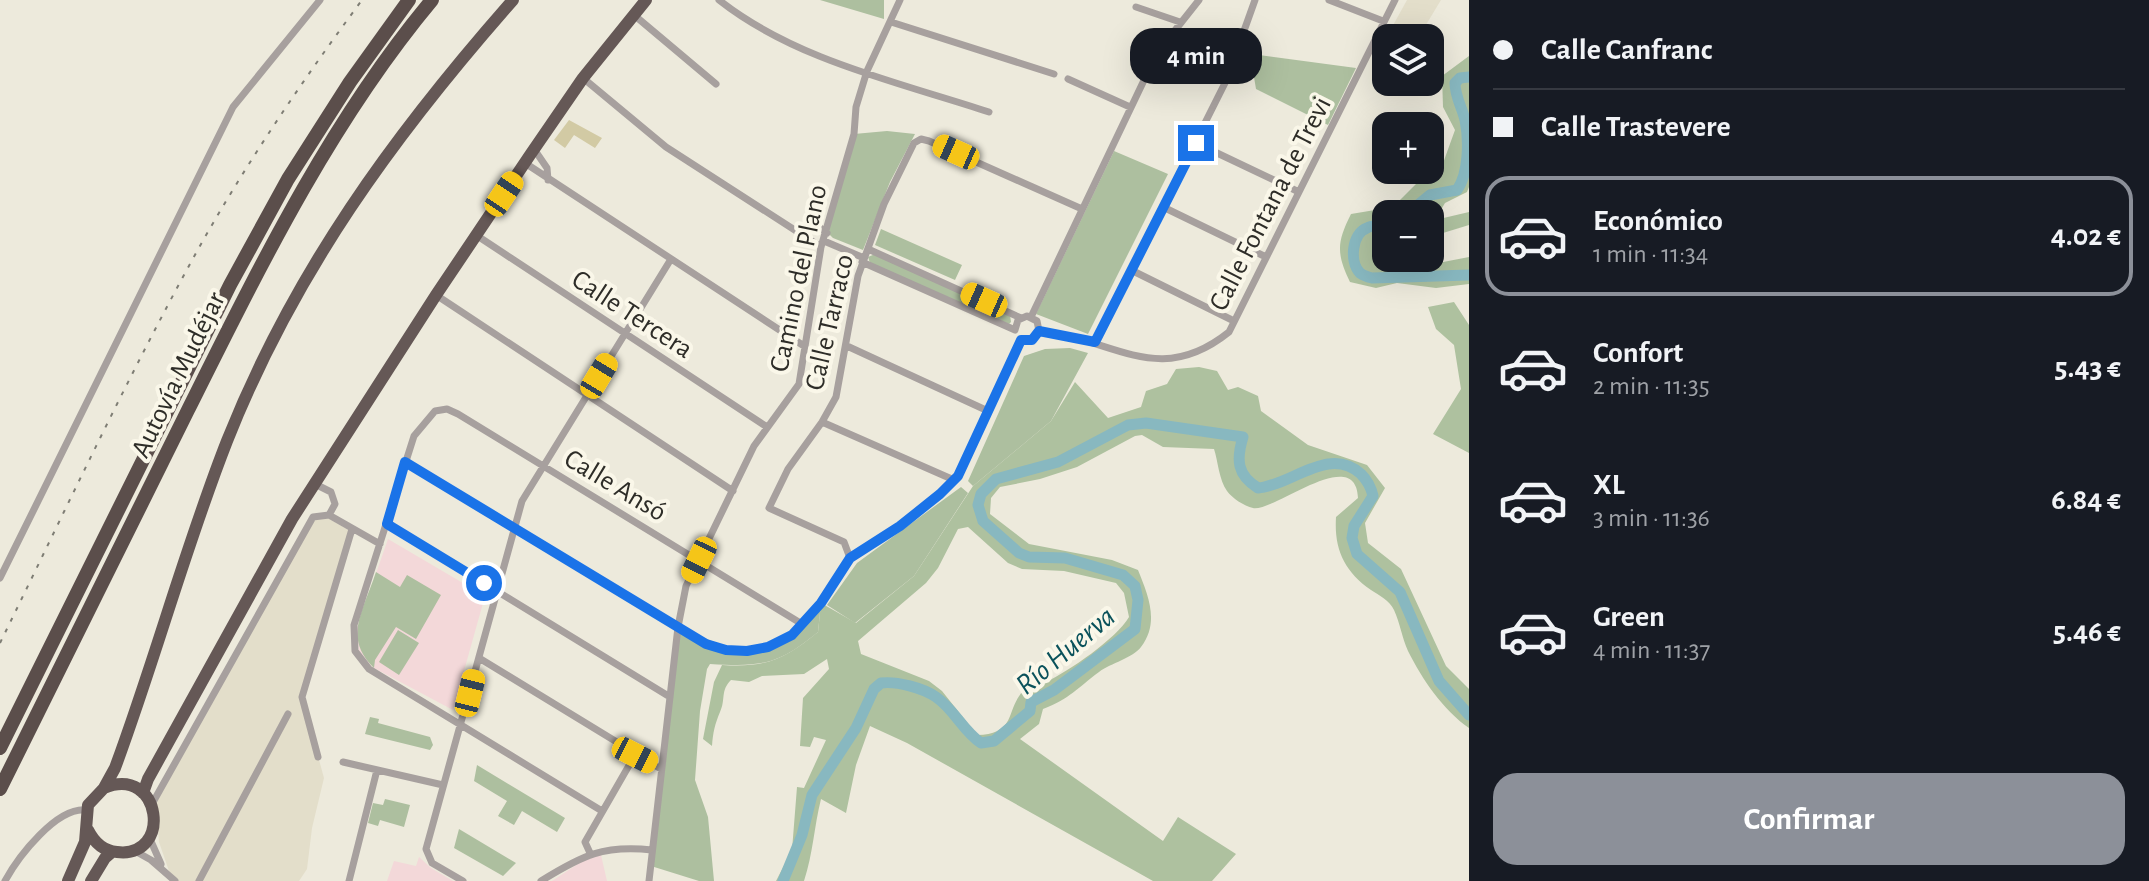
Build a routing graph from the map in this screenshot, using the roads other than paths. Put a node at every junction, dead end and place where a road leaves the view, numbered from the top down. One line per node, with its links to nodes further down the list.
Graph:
1 (320, 0): 68 (street)
2 (409, 0): 76 (highway, Autovía Mudéjar)
3 (432, 0): 84 (highway, Autovía Mudéjar)
4 (513, 0): 83 (highway)
5 (646, 0): 13 (highway)
6 (719, 0): 17 (street)
7 (900, 0): 15 (street, Camino del Plano)
8 (1199, 0): 16 (street)
9 (1255, 0): 24 (street)
10 (1329, 0): 14 (street)
11 (1395, 0): 14 (street, Calle Fontana de Trevi)
12 (1136, 7): 16 (street)
13 (634, 15): 19 (highway); 21 (street)
14 (1383, 21): 28 (street, Calle Fontana de Trevi)
15 (891, 22): 17 (street, Camino del Plano); 18 (street)
16 (1180, 22): 22 (street)
17 (867, 71): 23 (street); 33 (street, Camino del Plano)
18 (1054, 74)
19 (583, 78): 25 (highway); 31 (street)
20 (1068, 79): 22 (street)
21 (716, 84)
22 (1130, 107): 30 (street)
23 (989, 112)
24 (1196, 143): 28 (street); 29 (street)
25 (534, 149): 26 (highway); 27 (street)
26 (525, 163): 27 (street); 32 (highway)
27 (548, 180): 36 (street)
28 (1299, 192): 35 (street, Calle Fontana de Trevi)
29 (1163, 207): 35 (street); 38 (street)
30 (1082, 209): 34 (street, Calle Tarraco); 40 (street)
31 (802, 234): 33 (street); 33 (street)
32 (476, 235): 39 (highway); 45 (street, Calle Tercera)
33 (824, 240): 37 (street); 48 (street, Camino del Plano)
34 (868, 249): 37 (street, Calle Tarraco); 41 (street)
35 (1266, 257): 42 (street, Calle Fontana de Trevi)
36 (671, 259): 45 (street); 48 (street)
37 (863, 260): 43 (street); 49 (street, Calle Tarraco)
38 (1131, 270): 42 (street); 47 (street)
39 (436, 295): 50 (street); 57 (highway)
40 (1031, 317): 41 (street); 44 (street)
41 (1021, 318): 43 (street)
42 (1234, 321): 47 (street, Calle Fontana de Trevi)
43 (1015, 330): 46 (street)
44 (1039, 331): 46 (street); 47 (street, Calle Fontana de Trevi)
45 (624, 334): 50 (street); 53 (street, Calle Tercera)
46 (1021, 340): 51 (street)
47 (1095, 342)
48 (804, 346): 53 (street, Camino del Plano)
49 (847, 346): 51 (street); 52 (street, Calle Tarraco)
50 (586, 396): 55 (street); 58 (street)
51 (988, 411): 56 (street)
52 (822, 422): 56 (street); 63 (street, Calle Tarraco)
53 (767, 427): 58 (street, Camino del Plano)
54 (405, 462): 55 (street, Calle Ansó); 60 (street); 61 (street)
55 (544, 466): 61 (street); 67 (street, Calle Ansó)
56 (954, 480): 65 (street)
57 (315, 484): 59 (street); 85 (highway)
58 (733, 491): 67 (street, Camino del Plano)
59 (329, 515): 62 (street); 86 (street)
60 (387, 524): 64 (street); 69 (street)
61 (514, 528): 69 (street); 71 (street)
62 (352, 529): 64 (street); 78 (street)
63 (844, 542): 65 (street); 66 (street)
64 (380, 544): 75 (street)
65 (862, 550): 66 (street)
66 (850, 558): 70 (street)
67 (699, 560): 70 (street, Calle Ansó); 71 (street, Camino del Plano)
68 (0, 578)
69 (496, 590): 72 (street); 73 (street)
70 (802, 624): 71 (street)
71 (678, 627): 73 (street, Camino del Plano)
72 (479, 658): 75 (street); 77 (street)
73 (670, 697): 80 (street, Camino del Plano)
74 (288, 714): 100 (street)
75 (461, 726): 82 (street); 88 (street)
76 (0, 748)
77 (635, 755): 80 (street); 88 (street)
78 (318, 757)
79 (343, 762): 81 (street)
80 (661, 769): 91 (street, Camino del Plano)
81 (377, 770): 82 (street); 101 (street)
82 (443, 785): 102 (street)
83 (104, 788): 85 (highway); 87 (highway)
84 (0, 789)
85 (143, 793): 86 (highway)
86 (152, 804): 90 (highway)
87 (87, 810): 89 (highway); 96 (street)
88 (602, 811): 94 (street)
89 (88, 830): 93 (highway); 97 (highway)
90 (149, 837): 92 (highway); 95 (street)
91 (652, 850): 94 (street); 104 (street, Camino del Plano)
92 (133, 851): 93 (highway); 95 (street)
93 (112, 852): 98 (highway)
94 (590, 853): 103 (street)
95 (167, 873): 99 (street)
96 (5, 881)
97 (68, 881)
98 (91, 881)
99 (175, 881)
100 (199, 881)
101 (349, 881)
102 (463, 881)
103 (541, 881)
104 (649, 881)

